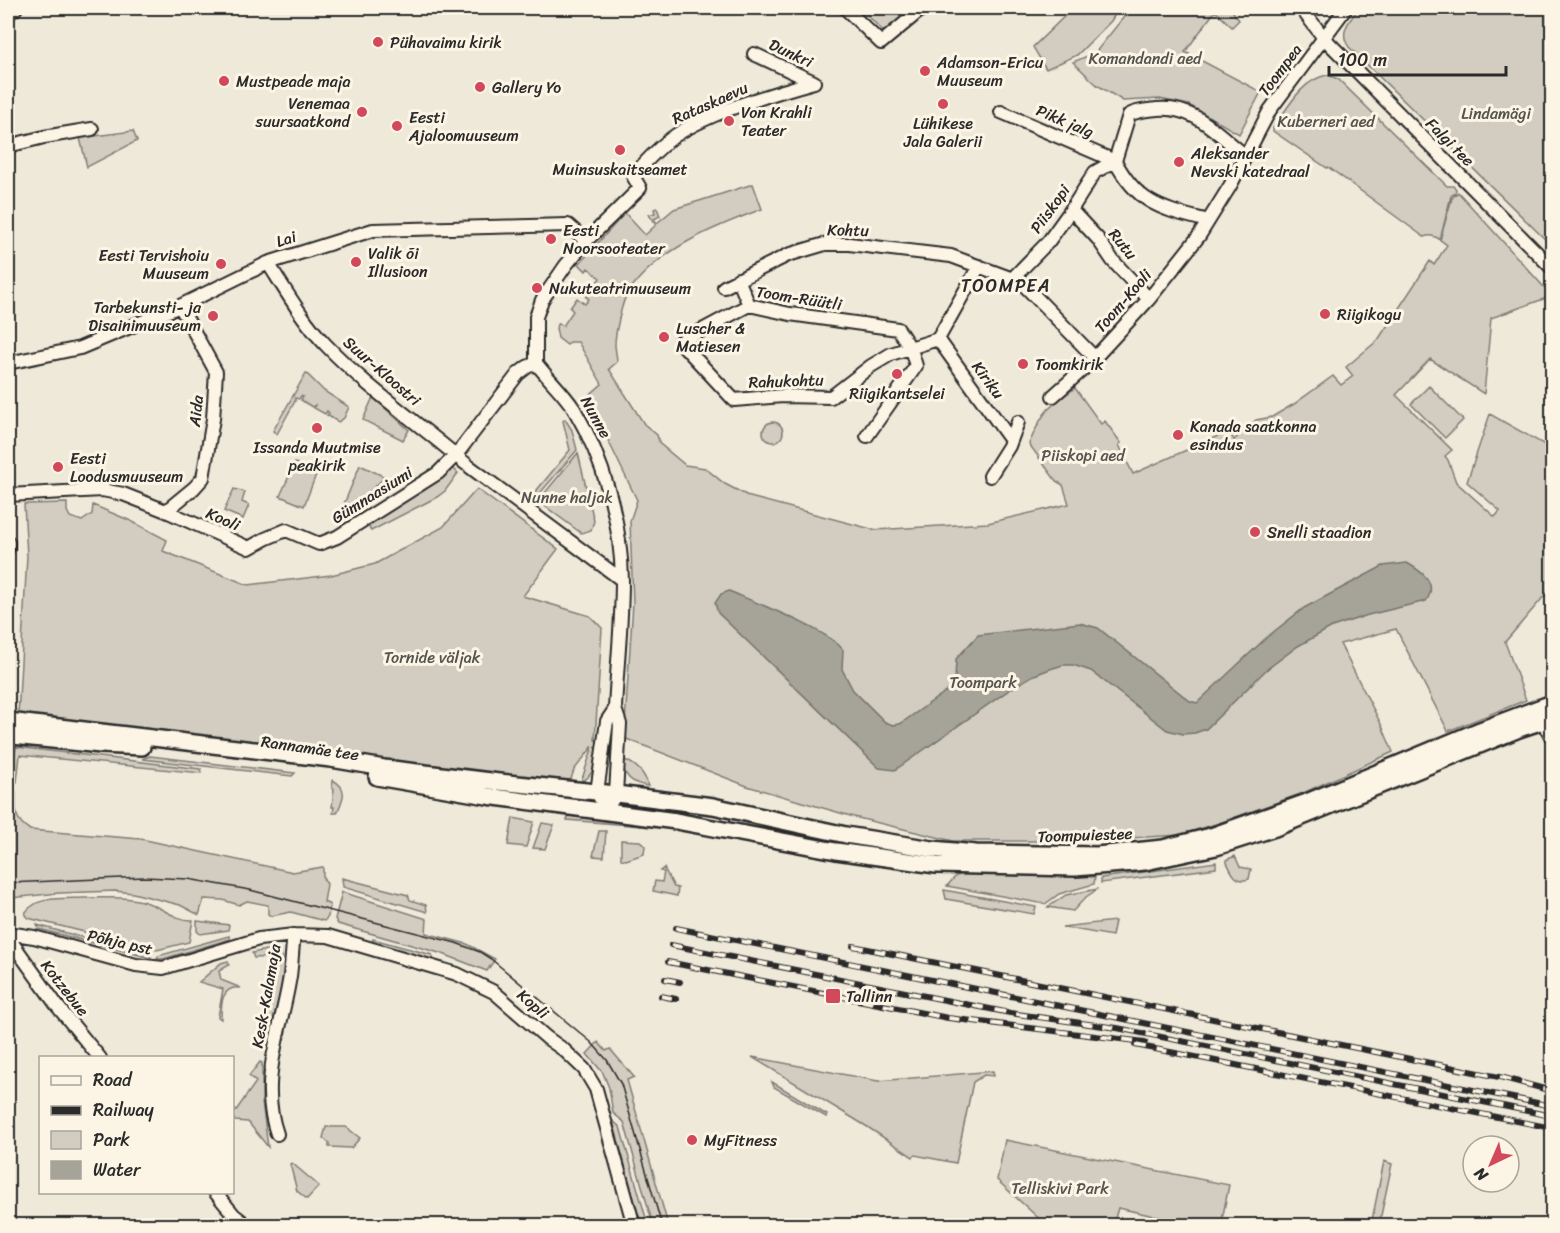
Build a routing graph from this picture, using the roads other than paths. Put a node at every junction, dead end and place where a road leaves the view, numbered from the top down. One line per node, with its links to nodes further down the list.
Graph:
1 (16, 8): 6 (street)
2 (845, 8): 3 (street)
3 (923, 8)
4 (1301, 8): 7 (street, Falgi tee)
5 (1346, 8): 7 (street, Toompea)
6 (8, 14)
7 (1324, 39): 13 (street, Toompea); 20 (street, Falgi tee)
8 (754, 54): 9 (street, Dunkri)
9 (814, 82): 17 (street, Rataskaevu)
10 (1001, 112): 14 (street, Pikk jalg)
11 (92, 129): 12 (street)
12 (8, 146)
13 (1246, 156): 14 (street); 16 (street)
14 (1115, 161): 15 (street, Piiskopi); 16 (street)
15 (1071, 210): 22 (street, Piiskopi); 24 (street, Rutu)
16 (1208, 221): 24 (street, Toom-Kooli)
17 (586, 241): 18 (street, Lai); 31 (street)
18 (268, 263): 26 (street, Lai); 37 (street, Suur-Kloostri)
19 (979, 267): 21 (street, Kohtu); 22 (street, Kohtu); 27 (street)
20 (1552, 268)
21 (738, 279): 23 (street, Kohtu); 25 (street)
22 (1012, 279): 29 (street, Kohtu)
23 (724, 287)
24 (1149, 299): 29 (street, Toom-Kooli)
25 (749, 305): 28 (street, Toom-Rüütli); 32 (street, Toom-Rüütli)
26 (180, 306): 30 (street, Lai); 40 (street, Aida)
27 (938, 339): 28 (street, Rahukohtu); 36 (street, Kiriku)
28 (911, 349): 32 (street, Rahukohtu); 35 (street)
29 (1095, 358): 33 (street, Toom-Kooli)
30 (8, 363)
31 (536, 363): 37 (street, Gümnaasiumi); 44 (street, Nunne)
32 (705, 370)
33 (1053, 396)
34 (1018, 422): 36 (street)
35 (867, 436)
36 (1011, 439): 38 (street)
37 (456, 455): 41 (street, Gümnaasiumi); 44 (street, Suur-Kloostri)
38 (990, 476)
39 (8, 495): 40 (street)
40 (166, 511): 41 (street, Kooli)
41 (265, 538)
42 (8, 542): 43 (street)
43 (8, 548)
44 (622, 580): 46 (street, Nunne)
45 (1552, 703): 47 (main road, Toompuiestee)
46 (615, 709): 51 (street, Nunne); 52 (street, Nunne)
47 (1544, 717): 49 (street); 52 (main road, Toompuiestee); 53 (main road, Toompuiestee)
48 (8, 721): 51 (main road, Rannamäe tee)
49 (1552, 738)
50 (8, 739): 53 (main road, Rannamäe tee)
51 (597, 792): 52 (main road, Toompuiestee); 53 (street)
52 (616, 794): 53 (street, Nunne)
53 (606, 810)
54 (8, 935): 55 (street, Põhja pst); 56 (street, Kotzebue)
55 (294, 935): 57 (street, Kesk-Kalamaja); 60 (street, Kopli)
56 (98, 1056)
57 (277, 1134)
58 (217, 1194): 59 (street)
59 (248, 1226)
60 (634, 1226)

